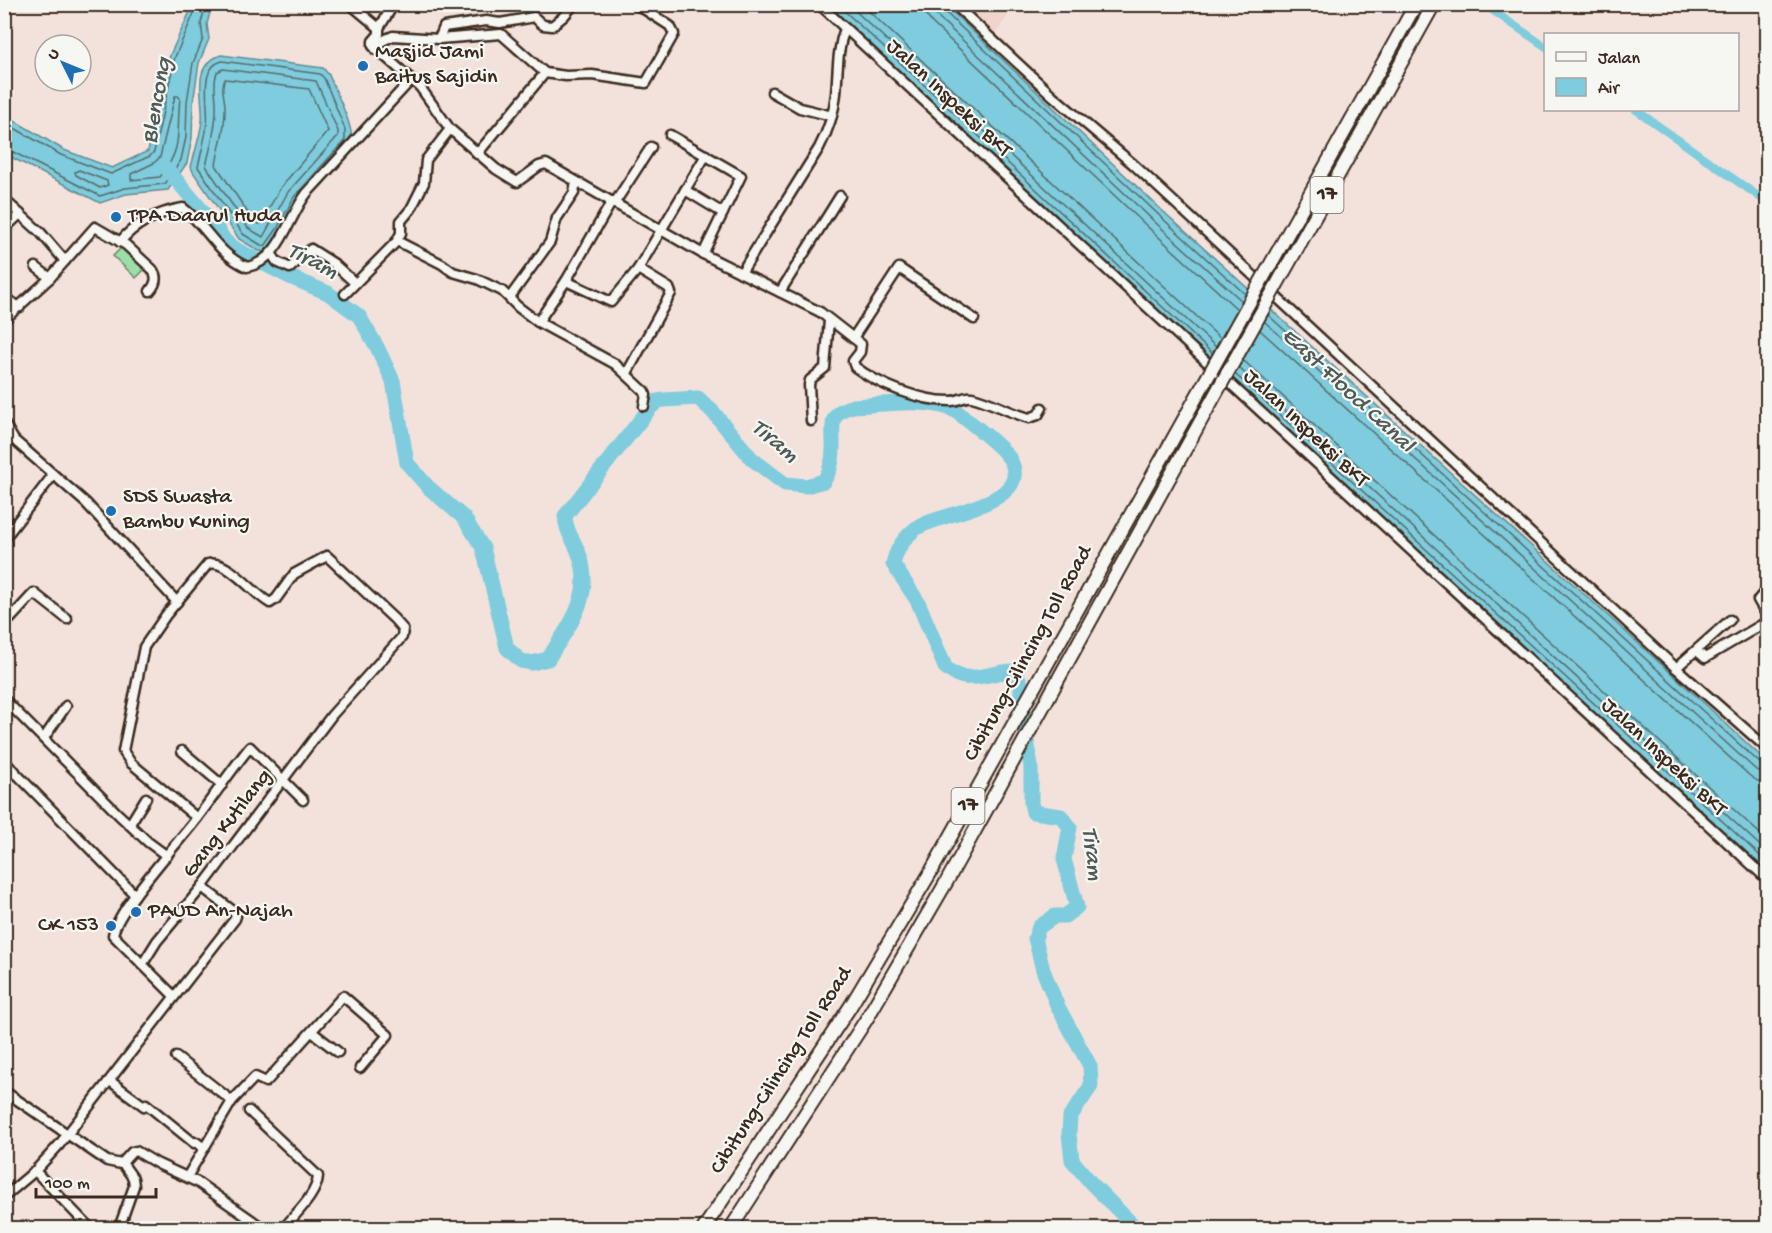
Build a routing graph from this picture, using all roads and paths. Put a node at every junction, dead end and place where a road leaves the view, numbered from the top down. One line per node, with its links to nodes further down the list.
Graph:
1 (350, 4): 9 (street)
2 (394, 4): 9 (street)
3 (574, 4): 11 (street)
4 (636, 4): 13 (street)
5 (819, 4): 10 (street, Jalan Inspeksi BKT)
6 (954, 4): 67 (street)
7 (1416, 4): 106 (highway, 17, bridge)
8 (1434, 4): 107 (highway, 17, bridge)
9 (379, 28): 12 (street)
10 (845, 28): 16 (street); 83 (street, Jalan Inspeksi BKT)
11 (439, 39): 12 (street); 13 (street)
12 (376, 50): 14 (street)
13 (545, 73): 20 (street)
14 (411, 80): 17 (street); 34 (street)
15 (772, 92): 16 (street)
16 (832, 116): 38 (street)
17 (450, 129): 20 (street); 31 (street)
18 (670, 135): 21 (street)
19 (651, 147): 26 (street)
20 (477, 154): 22 (street)
21 (706, 155): 23 (street); 27 (street)
22 (576, 182): 26 (street); 45 (street)
23 (685, 190): 27 (street); 30 (street)
24 (840, 196): 43 (street)
25 (8, 203): 28 (street)
26 (613, 204): 30 (street); 40 (street)
27 (723, 213): 33 (street)
28 (20, 214): 29 (street); 35 (street)
29 (4, 229)
30 (661, 231): 33 (street); 37 (street)
31 (397, 241): 41 (street); 45 (street)
32 (120, 242): 34 (street); 35 (street); 42 (street)
33 (703, 254): 38 (street)
34 (269, 255): 41 (street)
35 (65, 261): 39 (street)
36 (36, 267): 39 (street)
37 (638, 269): 40 (street); 53 (street)
38 (741, 273): 43 (street)
39 (50, 278): 47 (street)
40 (566, 280): 51 (street)
41 (355, 283): 44 (street)
42 (150, 291)
43 (780, 292): 50 (street)
44 (345, 294)
45 (510, 297): 51 (street)
46 (4, 298): 47 (street)
47 (20, 307): 49 (street)
48 (974, 319): 52 (street)
49 (4, 320)
50 (829, 320): 52 (street); 56 (street)
51 (538, 322): 53 (street)
52 (853, 338): 55 (street)
53 (627, 373): 54 (street)
54 (644, 406)
55 (1042, 408)
56 (811, 420)
57 (4, 423): 58 (street)
58 (52, 476): 59 (street); 61 (street)
59 (4, 539)
60 (1767, 588): 63 (street)
61 (177, 602): 75 (street, Gang Kutilang); 80 (street)
62 (67, 619): 64 (street)
63 (1767, 619): 66 (street)
64 (4, 620)
65 (1730, 620): 66 (street)
66 (1697, 651): 67 (street)
67 (1676, 668): 71 (street)
68 (4, 699): 70 (street)
69 (66, 706): 70 (street)
70 (44, 738): 81 (street)
71 (1767, 749)
72 (182, 750): 77 (street)
73 (4, 761): 74 (street)
74 (15, 771): 76 (street); 85 (street)
75 (284, 781): 77 (street); 79 (street); 84 (street, Gang Kutilang)
76 (4, 782)
77 (222, 785): 80 (street)
78 (146, 798): 81 (street)
79 (303, 800)
80 (197, 818): 82 (street)
81 (130, 824): 82 (street)
82 (167, 856): 85 (street)
83 (1767, 880)
84 (202, 887): 86 (street, Gang Kutilang); 87 (street)
85 (135, 895): 86 (street)
86 (142, 964): 87 (street)
87 (174, 996): 92 (street)
88 (312, 1032): 89 (street); 91 (street); 94 (street)
89 (338, 1052)
90 (176, 1057): 94 (street)
91 (360, 1068)
92 (110, 1081): 96 (street); 97 (street)
93 (4, 1091): 96 (street)
94 (232, 1101): 97 (street)
95 (249, 1111): 105 (street)
96 (67, 1135): 98 (street); 99 (street)
97 (204, 1148): 100 (street)
98 (123, 1164): 100 (street); 103 (street)
99 (35, 1171): 101 (street); 102 (street)
100 (186, 1177): 104 (street)
101 (4, 1197)
102 (90, 1228)
103 (119, 1228)
104 (263, 1228)
105 (284, 1228)
106 (704, 1228)
107 (731, 1228)

